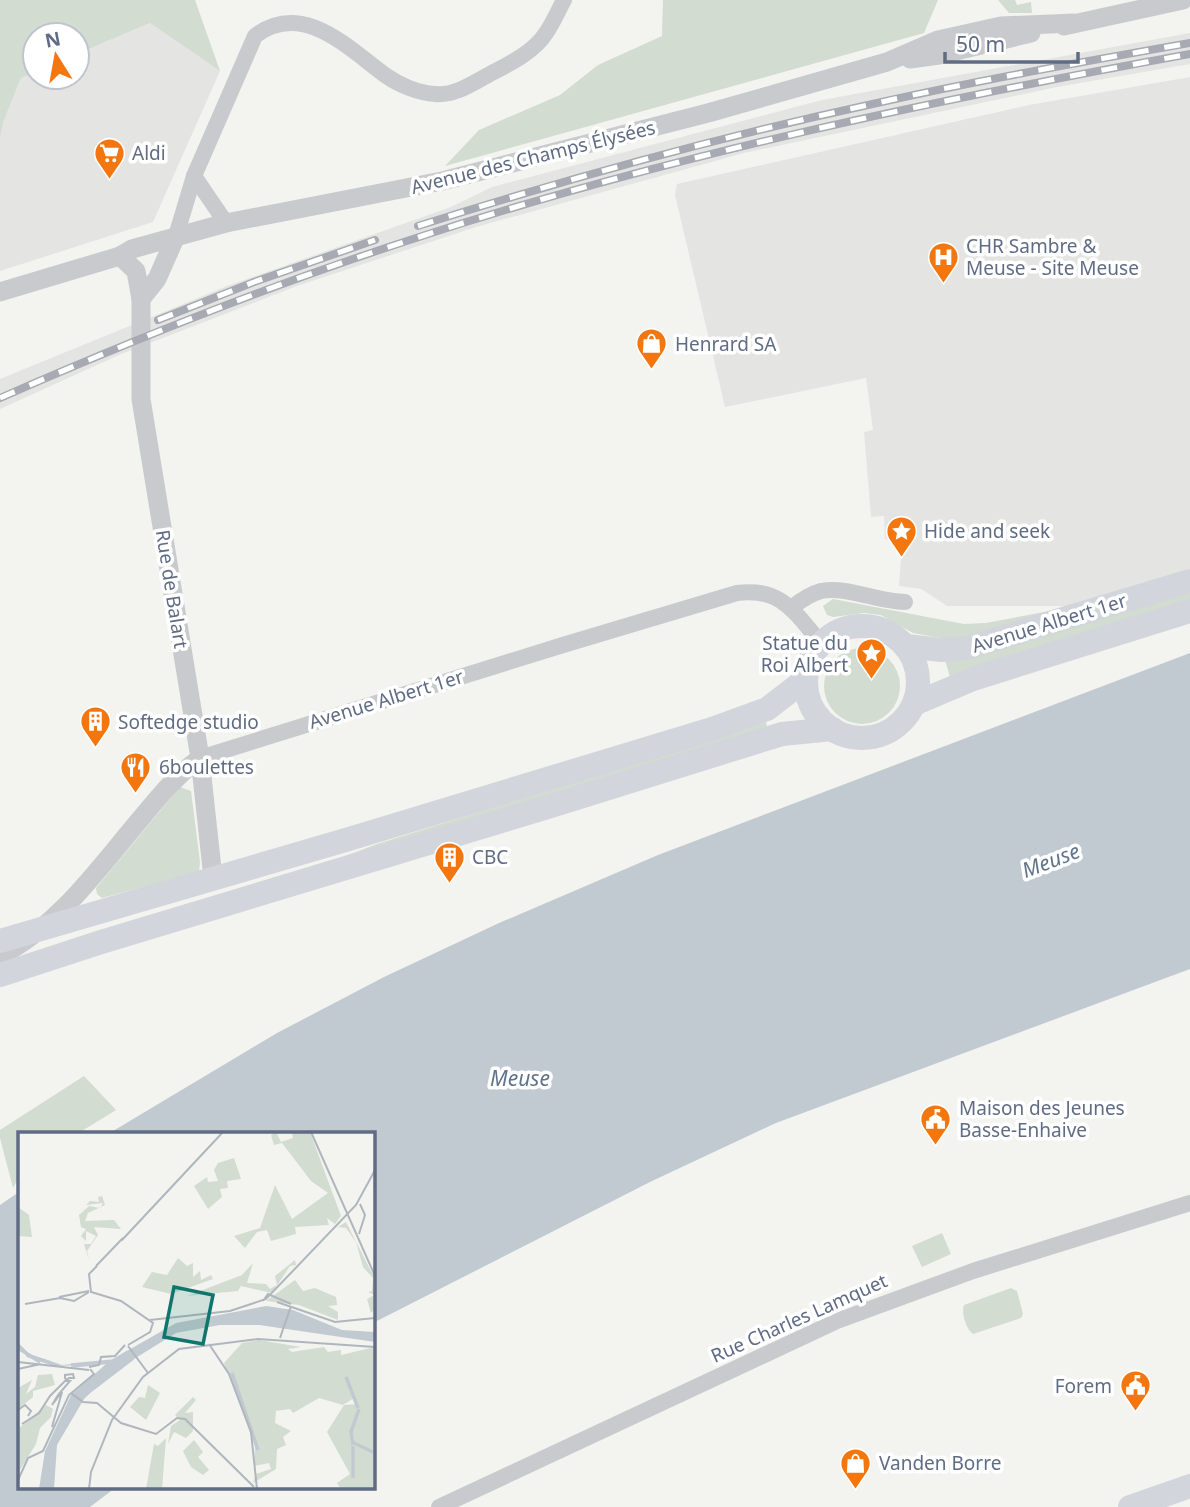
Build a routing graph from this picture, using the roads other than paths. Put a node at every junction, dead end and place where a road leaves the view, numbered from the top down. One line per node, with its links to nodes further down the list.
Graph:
1 (564, 0): 3 (street)
2 (1183, 0): 4 (street, Avenue des Champs Élysées)
3 (194, 176): 4 (street); 5 (street)
4 (226, 223): 5 (street, Avenue des Champs Élysées)
5 (176, 236): 6 (street, Avenue des Champs Élysées); 8 (street)
6 (120, 256): 7 (street, Avenue des Champs Élysées); 8 (street, Rue de Balart)
7 (0, 292)
8 (141, 299): 18 (street, Rue de Balart)
9 (1190, 581): 14 (main road, Avenue Albert 1er)
10 (905, 602): 11 (street)
11 (791, 608): 13 (street, Avenue Albert 1er); 18 (street, Avenue Albert 1er)
12 (1190, 611): 16 (main road, Avenue Albert 1er)
13 (821, 643): 14 (main road, Avenue Albert 1er); 15 (main road)
14 (906, 646): 16 (main road)
15 (806, 679): 17 (main road); 19 (main road, Avenue Albert 1er)
16 (914, 704): 17 (main road, Avenue Albert 1er)
17 (833, 729): 21 (main road, Avenue Albert 1er)
18 (200, 758): 20 (street, Rue de Balart); 23 (street, Avenue Albert 1er)
19 (274, 861): 20 (main road, Avenue Albert 1er); 21 (main road, Avenue Albert 1er)
20 (213, 878): 22 (main road); 23 (main road, Avenue Albert 1er)
21 (230, 904): 22 (main road, Avenue Albert 1er)
22 (184, 917): 26 (main road, Avenue Albert 1er)
23 (45, 927): 24 (main road, Avenue Albert 1er); 25 (street, Avenue Albert 1er)
24 (0, 941)
25 (0, 956)
26 (0, 975)
27 (1190, 1203): 29 (street, Rue Charles Lamquet)
28 (1190, 1486): 30 (main road)
29 (439, 1507)
30 (1130, 1507)

